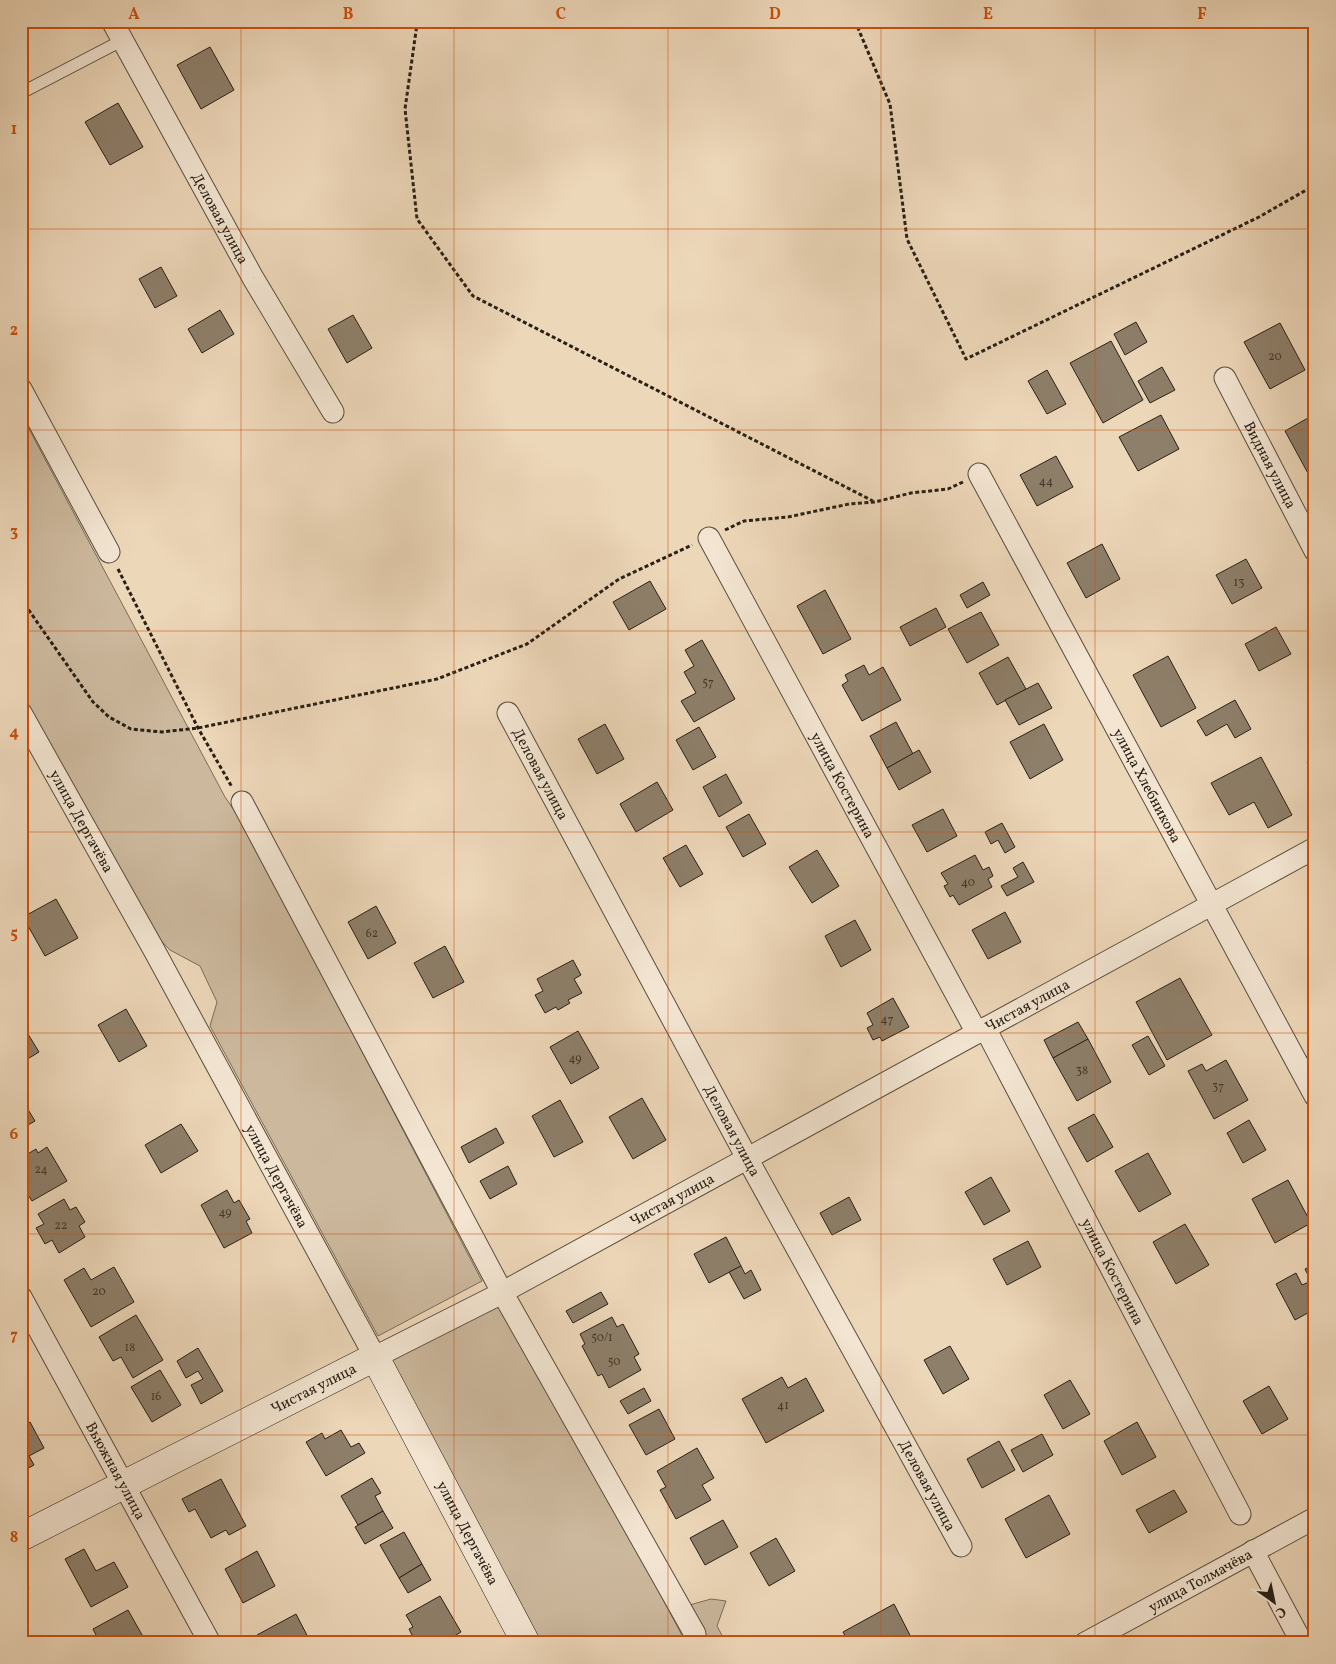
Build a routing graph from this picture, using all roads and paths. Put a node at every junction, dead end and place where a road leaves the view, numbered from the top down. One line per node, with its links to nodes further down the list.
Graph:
1 (112, 21): 4 (street, Деловая улица)
2 (416, 21): 11 (path)
3 (855, 21): 6 (path)
4 (123, 40): 5 (lane); 9 (street, Деловая улица)
5 (21, 93)
6 (1315, 185)
7 (1225, 378): 13 (street, Видная улица)
8 (21, 389): 14 (street)
9 (333, 412)
10 (979, 474): 11 (path); 21 (street, улица Хлебникова)
11 (874, 502): 12 (path)
12 (709, 538): 18 (path); 22 (street, улица Костерина)
13 (1315, 551)
14 (109, 552): 18 (path)
15 (21, 599): 18 (path)
16 (21, 713): 27 (street, улица Дергачёва)
17 (508, 713): 24 (street, Деловая улица)
18 (198, 728): 19 (path)
19 (242, 802): 25 (street)
20 (1315, 848): 21 (street, Чистая улица)
21 (1212, 904): 22 (street, Чистая улица); 23 (street, улица Хлебникова)
22 (981, 1030): 24 (street, Чистая улица); 29 (street, улица Костерина)
23 (1315, 1096)
24 (747, 1158): 25 (street, Чистая улица); 32 (street, Деловая улица)
25 (502, 1292): 27 (street, Чистая улица); 34 (street)
26 (21, 1297): 28 (street, Вьюжная улица)
27 (375, 1357): 28 (street, Чистая улица); 36 (street, улица Дергачёва)
28 (123, 1486): 31 (street, Чистая улица); 35 (street, Вьюжная улица)
29 (1240, 1514)
30 (1315, 1518): 33 (street, улица Толмачёва)
31 (21, 1537)
32 (961, 1546)
33 (1252, 1551): 37 (street, улица Толмачёва); 38 (street)
34 (695, 1634)
35 (210, 1643)
36 (526, 1643)
37 (1085, 1643)
38 (1302, 1643)

